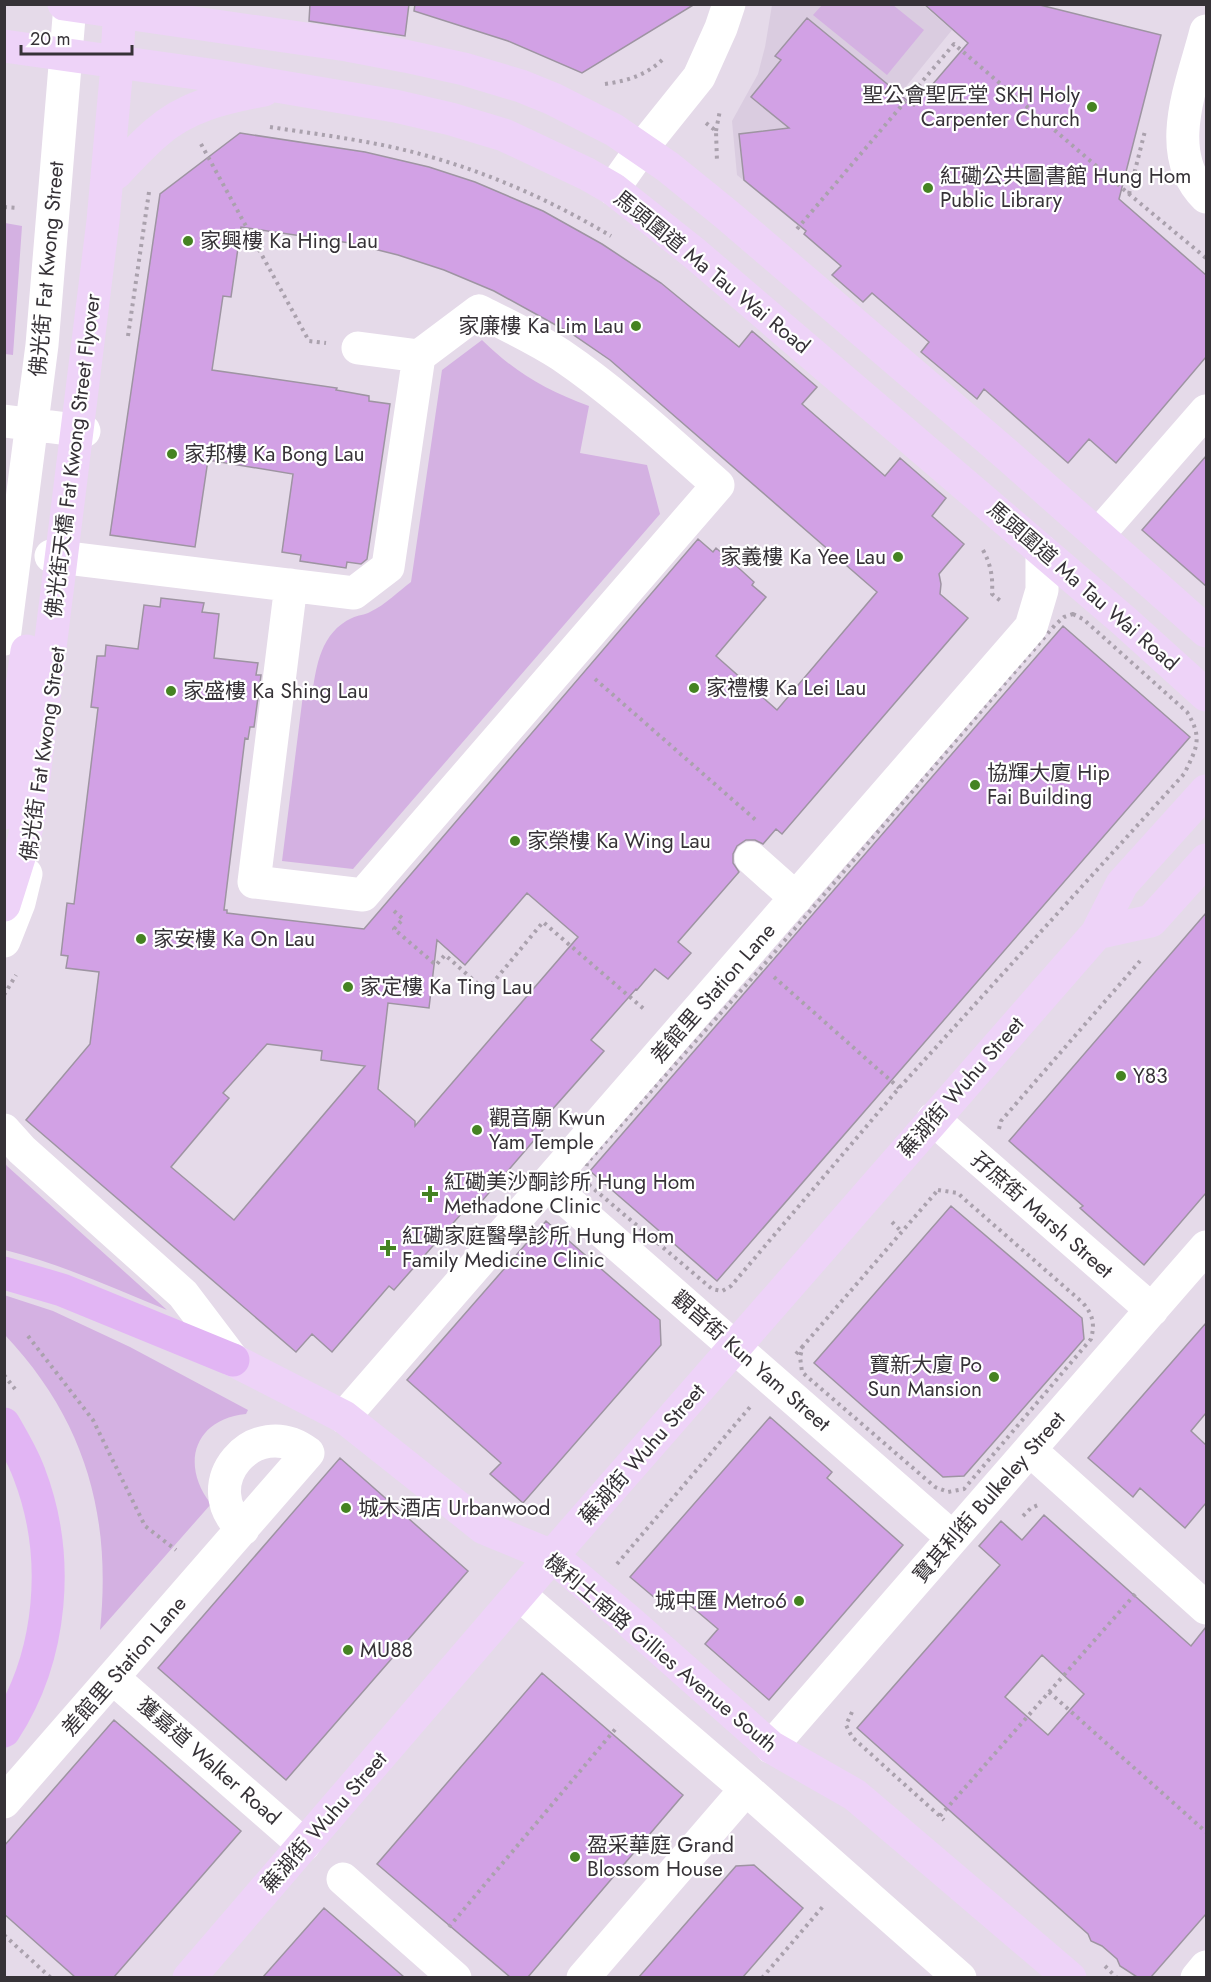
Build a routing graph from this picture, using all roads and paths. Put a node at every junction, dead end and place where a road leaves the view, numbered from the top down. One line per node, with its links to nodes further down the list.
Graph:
1 (729, 4): 9 (street)
2 (98, 6): 5 (street, 佛光街 Fat Kwong Street); 6 (street, 佛光街 Fat Kwong Street); 13 (main road); 40 (main road, 佛光街天橋 Fat Kwong Street Flyover); 46 (main road, 佛光街天橋 Fat Kwong Street Flyover)
3 (1206, 31): 18 (street)
4 (4, 46): 5 (main road, 馬頭圍道 Ma Tau Wai Road)
5 (65, 54): 6 (main road, 馬頭圍道 Ma Tau Wai Road); 25 (street, 佛光街 Fat Kwong Street)
6 (120, 62): 8 (main road, 馬頭圍道 Ma Tau Wai Road); 15 (street, 佛光街 Fat Kwong Street)
7 (646, 73): 9 (path)
8 (284, 86): 15 (main road); 16 (main road, 馬頭圍道 Ma Tau Wai Road)
9 (680, 101): 13 (street); 14 (path)
10 (259, 125): 20 (path)
11 (1146, 126): 17 (path)
12 (200, 143): 22 (path)
13 (642, 148): 16 (street); 29 (main road)
14 (717, 163)
15 (116, 173): 26 (street, 佛光街 Fat Kwong Street)
16 (613, 189): 31 (main road, 馬頭圍道 Ma Tau Wai Road)
17 (1129, 194): 19 (path); 21 (path)
18 (1206, 197)
19 (790, 237)
20 (619, 241)
21 (1206, 258)
22 (358, 348): 23 (street)
23 (419, 356): 33 (street); 37 (street)
24 (1206, 411): 29 (street)
25 (18, 423): 26 (street); 27 (street, 佛光街 Fat Kwong Street)
26 (84, 431): 28 (street, 佛光街 Fat Kwong Street)
27 (14, 492): 28 (street); 36 (street, 佛光街 Fat Kwong Street)
28 (75, 501): 32 (street, 佛光街 Fat Kwong Street)
29 (1098, 535): 35 (main road)
30 (979, 545): 34 (path)
31 (1042, 551): 38 (main road, 馬頭圍道 Ma Tau Wai Road); 45 (street, 差館里 Station Lane)
32 (60, 558): 33 (street); 48 (street, 佛光街 Fat Kwong Street)
33 (291, 585): 44 (street)
34 (992, 594)
35 (1206, 631)
36 (4, 639)
37 (570, 656): 41 (path); 44 (street)
38 (1206, 695)
39 (1206, 790): 47 (main road, 蕪湖街 Wuhu Street)
40 (4, 813)
41 (759, 823)
42 (751, 858): 45 (street)
43 (1206, 860): 47 (main road)
44 (369, 889): 53 (path)
45 (796, 898): 58 (street, 差館里 Station Lane)
46 (4, 904)
47 (1097, 933): 55 (main road, 蕪湖街 Wuhu Street)
48 (4, 941)
49 (1147, 953): 57 (path)
50 (762, 967): 54 (path); 54 (path); 54 (path)
51 (20, 969): 52 (path)
52 (4, 995)
53 (645, 1010)
54 (899, 1088)
55 (933, 1119): 62 (street, 孖庶街 Marsh Street); 64 (main road, 蕪湖街 Wuhu Street)
56 (4, 1130): 65 (street, 機利士南路 Gillies Avenue South)
57 (998, 1137)
58 (548, 1184): 64 (street, 觀音街 Kun Yam Street); 67 (street, 差館里 Station Lane)
59 (938, 1190): 59 (path)
60 (1206, 1247): 62 (street, 寶其利街 Bulkeley Street)
61 (4, 1273): 65 (highway)
62 (1152, 1310): 69 (street, 寶其利街 Bulkeley Street)
63 (28, 1336): 72 (path)
64 (735, 1348): 71 (street, 觀音街 Kun Yam Street); 73 (main road, 蕪湖街 Wuhu Street)
65 (233, 1360): 67 (main road, 機利士南路 Gillies Avenue South)
66 (757, 1404): 74 (path)
67 (344, 1418): 73 (main road, 機利士南路 Gillies Avenue South)
68 (4, 1424): 82 (highway)
69 (1030, 1450): 71 (street, 寶其利街 Bulkeley Street); 77 (street)
70 (243, 1529): 78 (street, 差館里 Station Lane)
71 (953, 1538): 83 (street, 寶其利街 Bulkeley Street)
72 (177, 1551)
73 (552, 1556): 76 (main road, 蕪湖街 Wuhu Street); 83 (main road, 機利士南路 Gillies Avenue South)
74 (617, 1572)
75 (1140, 1588): 79 (path)
76 (519, 1595): 84 (street); 89 (main road, 蕪湖街 Wuhu Street)
77 (1206, 1608)
78 (113, 1678): 85 (street, 差館里 Station Lane); 89 (street, 獲嘉道 Walker Road)
79 (1049, 1692): 86 (path); 88 (path)
80 (857, 1707): 86 (path)
81 (623, 1719): 95 (path)
82 (4, 1731)
83 (771, 1747): 104 (main road, 機利士南路 Gillies Avenue South)
84 (746, 1789): 98 (street); 102 (street)
85 (4, 1802)
86 (939, 1816): 87 (path)
87 (948, 1824)
88 (1206, 1832)
89 (304, 1845): 100 (main road, 蕪湖街 Wuhu Street)
90 (343, 1879): 95 (street)
91 (817, 1896): 92 (path)
92 (825, 1903): 93 (path); 103 (path)
93 (834, 1910)
94 (4, 1935): 99 (path)
95 (427, 1953): 101 (street)
96 (1101, 1962): 105 (path)
97 (1206, 1966): 106 (street)
98 (952, 1975)
99 (51, 1977)
100 (189, 1977)
101 (455, 1977)
102 (583, 1977)
103 (762, 1977)
104 (1070, 1977)
105 (1118, 1977)
106 (1197, 1977)

